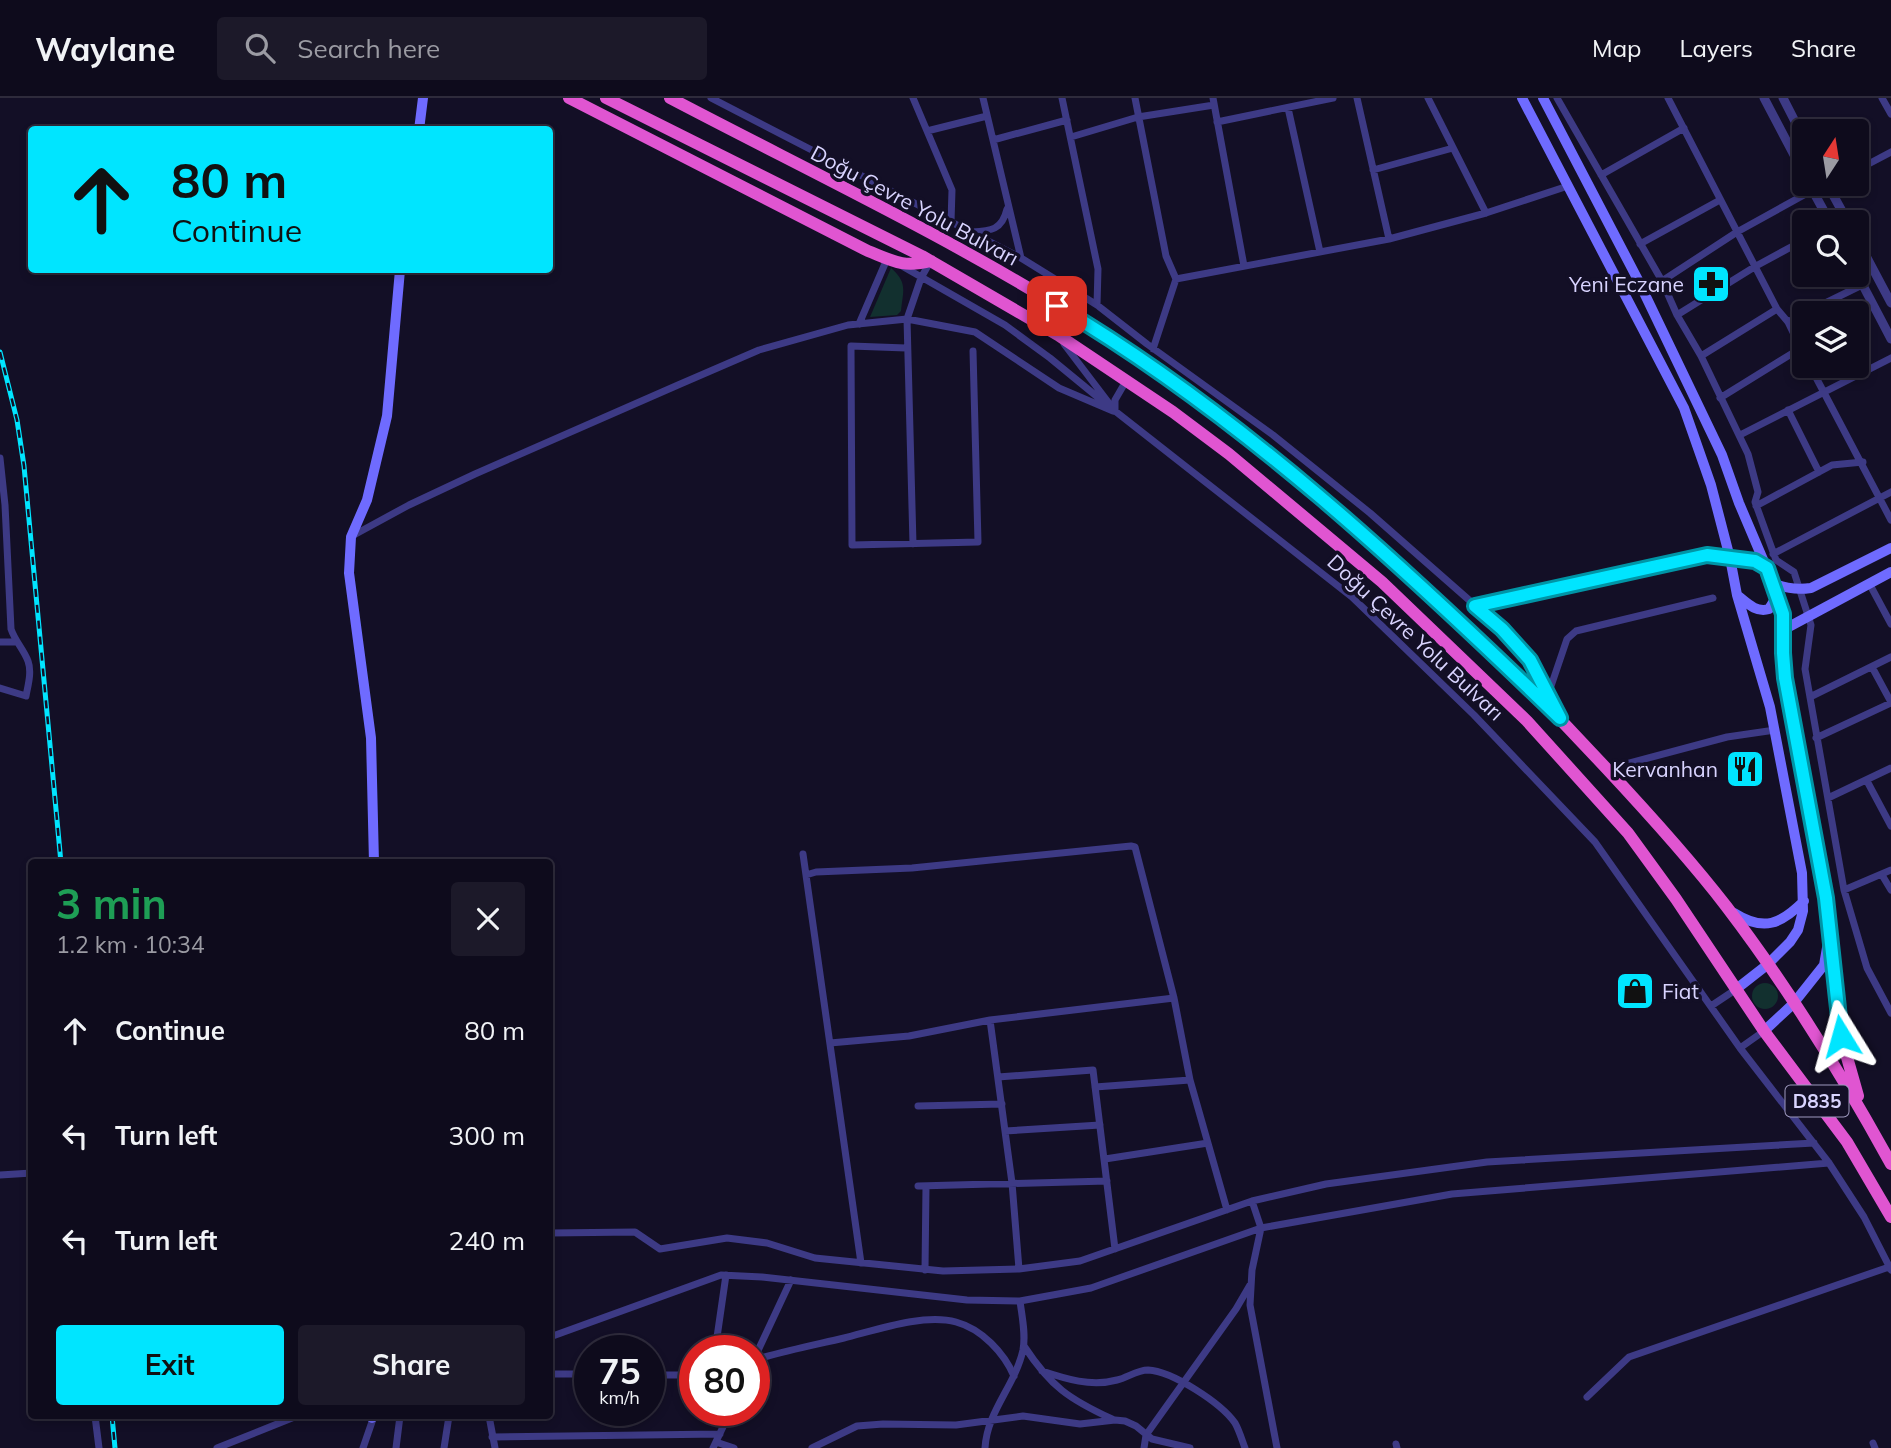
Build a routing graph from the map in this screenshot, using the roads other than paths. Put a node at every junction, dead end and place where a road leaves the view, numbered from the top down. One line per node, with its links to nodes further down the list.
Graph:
1 (423, 98): 28 (main road)
2 (569, 98): 52 (highway)
3 (606, 98): 53 (highway, Doğu Çevre Yolu Bulvarı / D835)
4 (670, 98): 121 (highway, Doğu Çevre Yolu Bulvarı / D835)
5 (711, 98): 44 (street)
6 (912, 98): 30 (street)
7 (983, 98): 23 (street)
8 (1062, 98): 26 (street)
9 (1135, 98): 24 (street)
10 (1333, 98): 21 (street)
11 (1357, 98): 37 (street)
12 (1428, 98): 33 (street)
13 (1522, 98): 39 (main road)
14 (1543, 98): 102 (main road)
15 (1557, 98): 38 (street)
16 (1668, 98): 29 (street)
17 (1765, 98): 34 (street)
18 (1783, 98): 25 (street)
19 (1882, 98): 22 (street)
20 (1213, 101): 24 (street); 27 (street)
21 (1289, 108): 27 (street); 50 (street)
22 (1891, 114)
23 (987, 116): 30 (street); 32 (street)
24 (1138, 117): 31 (street); 59 (street)
25 (1794, 119)
26 (1067, 120): 31 (street); 32 (street)
27 (1217, 122): 55 (street)
28 (420, 126)
29 (1684, 128): 38 (street); 41 (street)
30 (927, 131): 44 (street)
31 (1071, 137): 65 (street)
32 (993, 140): 42 (street)
33 (1453, 148): 37 (street); 43 (street)
34 (1792, 151)
35 (1891, 152): 36 (street)
36 (1869, 164)
37 (1373, 170): 47 (street)
38 (1601, 175): 48 (street)
39 (1568, 186): 43 (street); 100 (main road)
40 (1796, 196): 46 (street)
41 (1720, 200): 46 (street); 48 (street)
42 (1008, 208): 45 (street); 51 (street)
43 (1486, 213): 47 (street)
44 (951, 222): 45 (street)
45 (971, 232): 51 (street)
46 (1737, 232): 56 (street); 60 (street)
47 (1389, 239): 50 (street)
48 (1640, 244): 60 (street)
49 (1792, 247): 56 (street)
50 (1320, 252): 55 (street)
51 (1021, 258): 65 (street)
52 (893, 261): 53 (highway); 58 (street); 71 (street)
53 (931, 261): 58 (street); 73 (highway, Doğu Çevre Yolu Bulvarı / D835)
54 (1869, 262): 64 (street)
55 (1244, 266): 59 (street)
56 (1756, 267): 66 (street); 67 (street)
57 (400, 273): 96 (main road)
58 (921, 278): 68 (street); 86 (street)
59 (1176, 279): 76 (street)
60 (1662, 281): 67 (street)
61 (1858, 287): 63 (street)
62 (1863, 287): 74 (street)
63 (1829, 301)
64 (1891, 303)
65 (1097, 305): 76 (street)
66 (1777, 309): 70 (street); 78 (street)
67 (1677, 315): 78 (street)
68 (907, 319): 71 (street); 75 (street); 86 (street)
69 (1792, 320): 70 (street)
70 (1788, 322): 72 (street)
71 (859, 324): 96 (street)
72 (1792, 330)
73 (1058, 335): 82 (highway, Doğu Çevre Yolu Bulvarı / D835); 86 (street, Doğu Çevre Yolu Bulvarı)
74 (1891, 339)
75 (906, 348): 97 (street); 97 (street)
76 (1153, 349): 109 (street)
77 (973, 351): 97 (street)
78 (1701, 356): 84 (street)
79 (1792, 357): 84 (street)
80 (1891, 358): 83 (street)
81 (1816, 378): 83 (street)
82 (1126, 381): 86 (street); 140 (highway, Doğu Çevre Yolu Bulvarı / D835)
83 (1824, 393): 85 (street); 89 (street)
84 (1720, 398): 87 (street)
85 (1788, 410): 87 (street); 90 (street)
86 (1115, 411): 143 (street, Doğu Çevre Yolu Bulvarı)
87 (1740, 435): 94 (street)
88 (0, 458): 93 (street)
89 (1863, 463): 90 (street); 92 (street)
90 (1819, 472): 94 (street)
91 (1891, 492): 92 (street)
92 (1878, 499): 95 (street); 99 (street)
93 (2, 505): 101 (street)
94 (1756, 506): 99 (street)
95 (1891, 520)
96 (351, 537): 130 (main road)
97 (913, 544)
98 (1891, 548): 106 (main road)
99 (1773, 554): 106 (street)
100 (1730, 558): 102 (main road); 107 (main road); 109 (main road)
101 (4, 568): 114 (street)
102 (1767, 568): 104 (main road)
103 (1891, 572): 105 (main road)
104 (1773, 583): 106 (main road); 107 (main road); 112 (main road)
105 (1870, 583): 110 (main road); 111 (street)
106 (1799, 590): 110 (street)
107 (1737, 595): 122 (main road)
108 (1713, 598): 118 (street)
109 (1475, 606): 118 (street)
110 (1808, 615): 112 (main road); 119 (street)
111 (1891, 624)
112 (1783, 630): 138 (main road)
113 (0, 642): 114 (street)
114 (15, 642): 117 (street)
115 (1891, 657): 116 (street)
116 (1872, 667): 119 (street); 120 (street)
117 (0, 688)
118 (1548, 695): 121 (street)
119 (1810, 697): 123 (street)
120 (1891, 702): 123 (street)
121 (1560, 718): 125 (highway, Doğu Çevre Yolu Bulvarı / D835)
122 (1775, 730): 125 (street); 136 (main road)
123 (1816, 738): 127 (street)
124 (1891, 768): 126 (street)
125 (1607, 769): 137 (highway, Doğu Çevre Yolu Bulvarı / D835)
126 (1867, 781): 127 (street); 128 (street)
127 (1828, 798): 134 (street)
128 (1891, 826)
129 (803, 854): 132 (street)
130 (374, 859)
131 (1891, 870): 133 (street)
132 (806, 875): 141 (street); 147 (street)
133 (1882, 875): 134 (street); 135 (street)
134 (1844, 890): 144 (street)
135 (1891, 890)
136 (1804, 901): 137 (main road); 139 (main road)
137 (1728, 908): 139 (highway, Doğu Çevre Yolu Bulvarı / D835)
138 (1829, 936): 142 (main road); 154 (highway)
139 (1768, 965): 140 (main road); 142 (highway, D835)
140 (1735, 990): 143 (street); 146 (highway, D835)
141 (1174, 998): 145 (street); 150 (street)
142 (1793, 1004): 146 (main road); 154 (highway, D835)
143 (1711, 1006): 148 (street, Doğu Çevre Yolu Bulvarı)
144 (1891, 1013)
145 (990, 1020): 147 (street); 149 (street)
146 (1764, 1031): 148 (street); 168 (highway, D835)
147 (830, 1043): 172 (street)
148 (1740, 1048): 158 (street, Doğu Çevre Yolu Bulvarı)
149 (998, 1077): 151 (street); 152 (street)
150 (1190, 1080): 151 (street); 157 (street)
151 (1095, 1087): 155 (street)
152 (1002, 1104): 153 (street); 156 (street)
153 (918, 1106)
154 (1862, 1113): 161 (highway, D835)
155 (1100, 1125): 156 (street); 159 (street)
156 (1005, 1131): 165 (street)
157 (1208, 1143): 159 (street); 167 (street)
158 (1814, 1143): 160 (street, Doğu Çevre Yolu Bulvarı); 166 (street)
159 (1105, 1159): 164 (street)
160 (1829, 1163): 169 (street); 173 (street, Doğu Çevre Yolu Bulvarı)
161 (1891, 1164)
162 (28, 1173): 163 (street)
163 (0, 1175)
164 (1107, 1181): 165 (street); 171 (street)
165 (1012, 1183): 174 (street); 175 (street)
166 (1252, 1201): 167 (street); 169 (street)
167 (1227, 1210): 171 (street)
168 (1891, 1217)
169 (1261, 1228): 178 (street); 179 (street)
170 (553, 1233): 172 (street)
171 (1115, 1249): 175 (street)
172 (861, 1263): 174 (street)
173 (1890, 1268): 190 (street)
174 (925, 1269): 175 (street)
175 (1019, 1269)
176 (726, 1275): 177 (street); 180 (street); 182 (street)
177 (791, 1280): 179 (street); 181 (street)
178 (1250, 1284): 189 (street); 214 (street)
179 (1020, 1301): 183 (street)
180 (717, 1335)
181 (765, 1335)
182 (553, 1336)
183 (1023, 1345): 185 (street); 188 (street)
184 (770, 1355): 188 (street)
185 (1042, 1371): 189 (street); 198 (street)
186 (553, 1374): 187 (street)
187 (574, 1374)
188 (1014, 1376): 197 (street)
189 (1183, 1384): 199 (street); 213 (street)
190 (1587, 1397)
191 (95, 1419): 202 (street)
192 (290, 1419): 203 (street)
193 (371, 1419): 204 (street)
194 (400, 1419): 205 (street)
195 (449, 1419): 206 (street)
196 (489, 1419): 200 (street)
197 (990, 1420): 198 (street); 209 (street); 210 (street)
198 (1115, 1420): 199 (street)
199 (1146, 1435): 211 (street); 212 (street)
200 (492, 1437): 201 (street); 207 (street)
201 (716, 1441): 208 (street)
202 (99, 1448)
203 (217, 1448)
204 (363, 1448)
205 (396, 1448)
206 (444, 1448)
207 (495, 1448)
208 (734, 1448)
209 (812, 1448)
210 (985, 1448)
211 (1144, 1448)
212 (1190, 1448)
213 (1245, 1448)
214 (1277, 1448)

